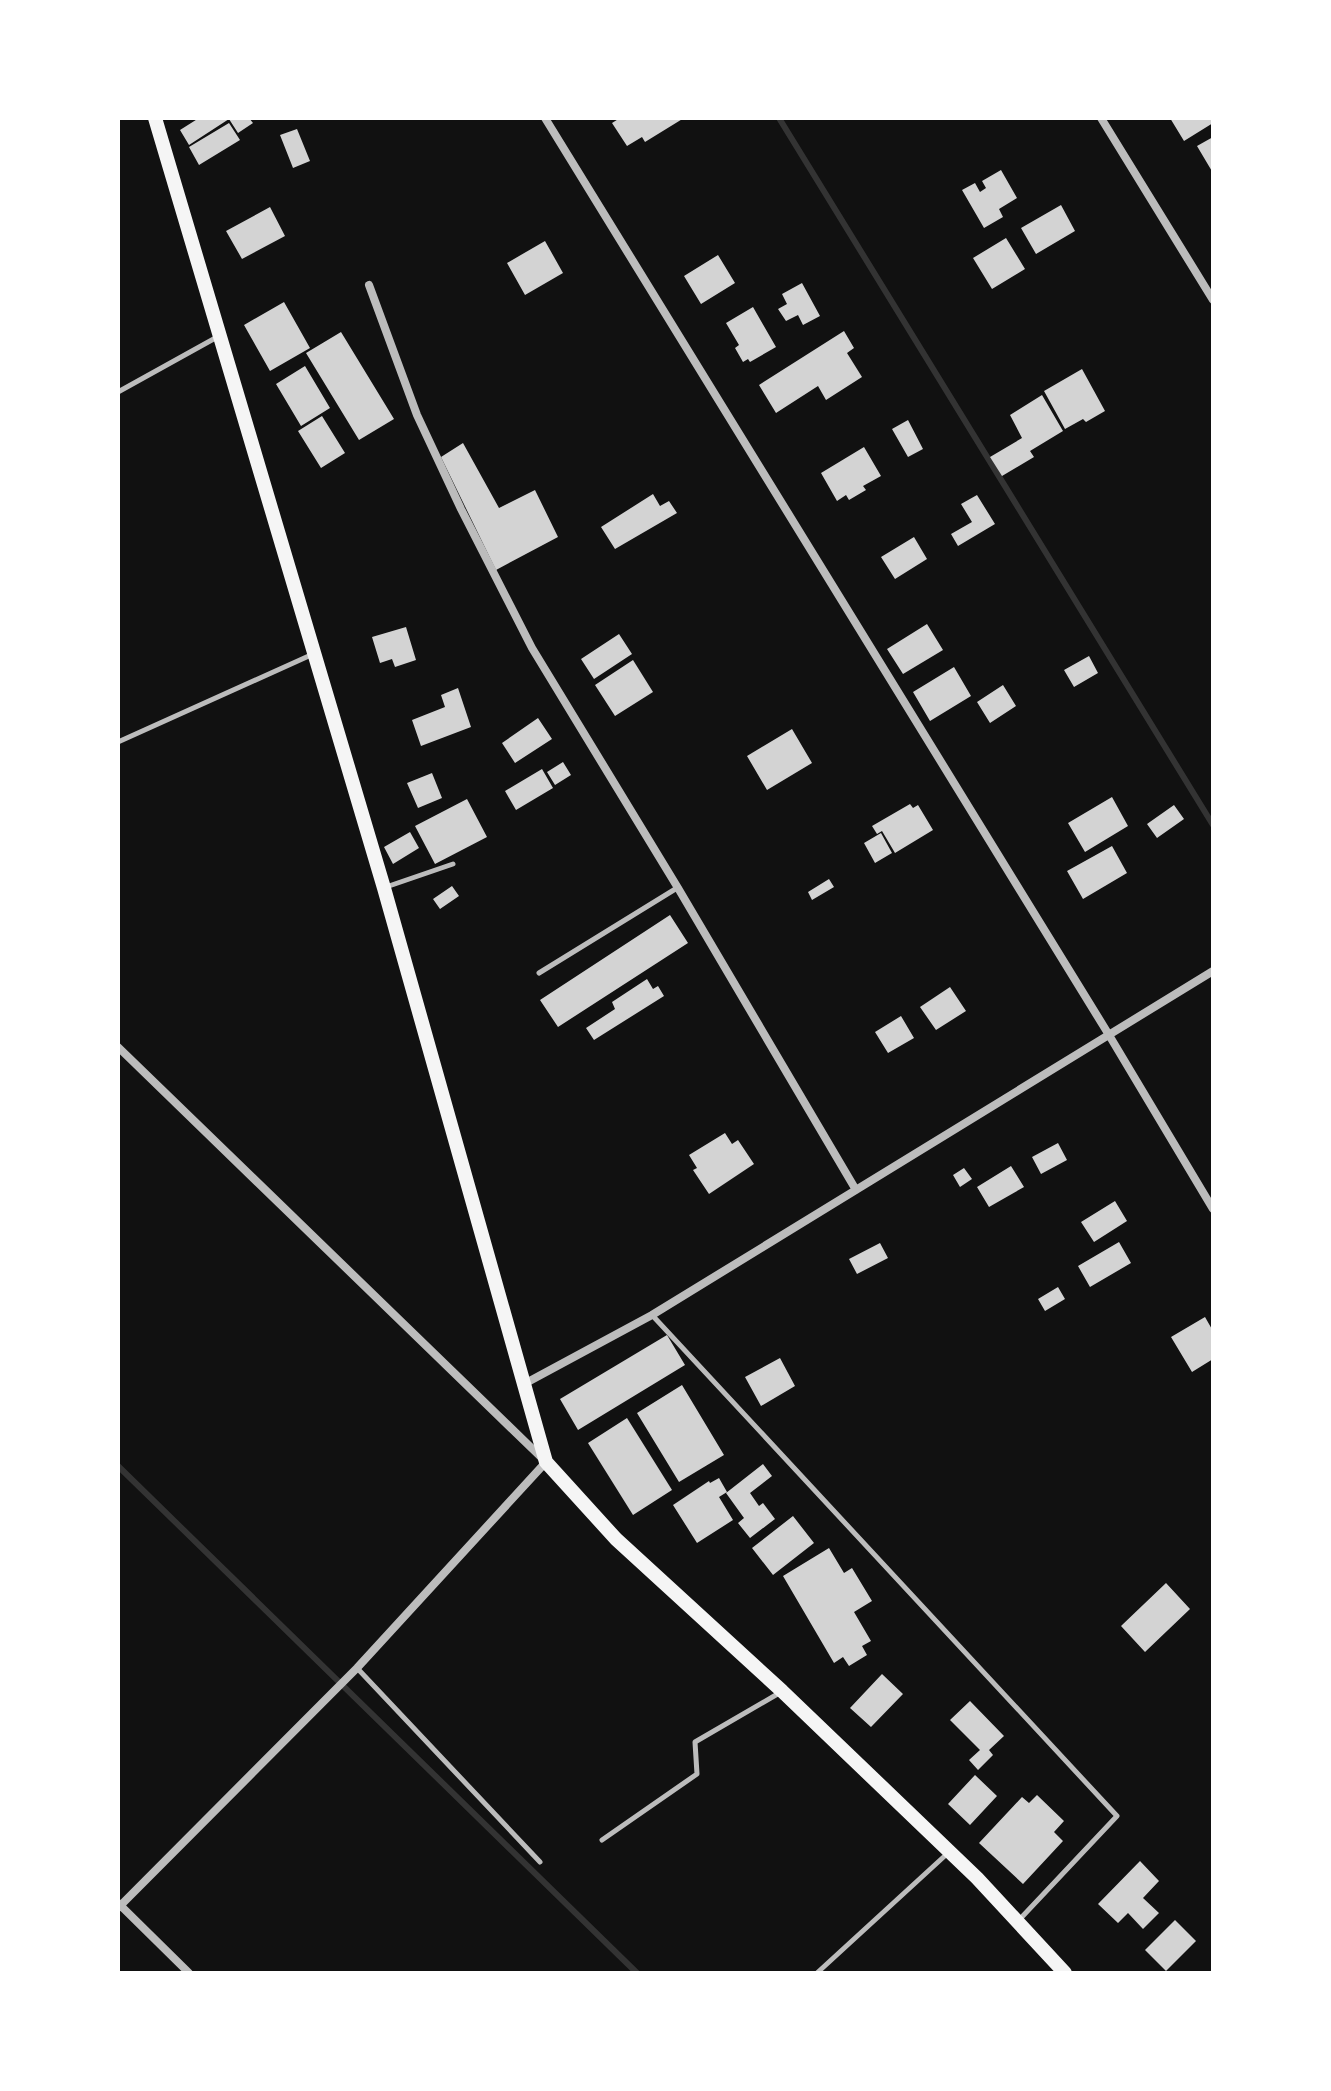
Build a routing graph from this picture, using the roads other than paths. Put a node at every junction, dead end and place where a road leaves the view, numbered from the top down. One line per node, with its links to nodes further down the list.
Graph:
1 (155, 118): 6 (main road)
2 (545, 118): 15 (street)
3 (1101, 118): 5 (street)
4 (369, 285): 12 (street)
5 (1213, 300)
6 (220, 336): 7 (lane); 8 (main road)
7 (118, 392)
8 (316, 653): 9 (lane); 11 (main road)
9 (118, 742)
10 (453, 864): 11 (lane)
11 (384, 888): 20 (main road)
12 (678, 888): 14 (lane); 17 (street)
13 (1213, 971): 15 (street)
14 (539, 973)
15 (1109, 1035): 17 (street); 18 (street)
16 (118, 1047): 21 (street)
17 (856, 1190): 19 (street)
18 (1213, 1209)
19 (652, 1315): 20 (street); 28 (lane)
20 (523, 1385): 21 (main road)
21 (546, 1462): 22 (street); 23 (main road)
22 (357, 1668): 26 (lane); 27 (street)
23 (782, 1691): 24 (lane); 25 (main road)
24 (602, 1840)
25 (950, 1852): 28 (main road); 30 (lane)
26 (540, 1862)
27 (119, 1906): 29 (street)
28 (1017, 1923): 31 (main road)
29 (189, 1973)
30 (817, 1973)
31 (1065, 1973)

